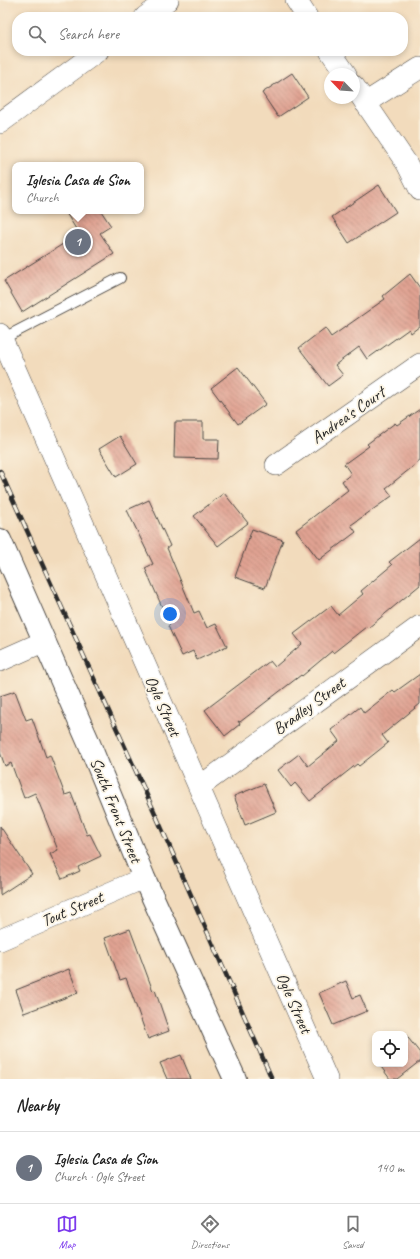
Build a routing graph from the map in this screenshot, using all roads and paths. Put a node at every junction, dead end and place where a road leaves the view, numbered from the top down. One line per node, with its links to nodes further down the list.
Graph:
1 (168, 0): 3 (street)
2 (296, 0): 4 (street)
3 (152, 12)
4 (304, 12)
5 (91, 56): 11 (street)
6 (333, 56): 7 (street)
7 (342, 68)
8 (420, 68): 10 (street)
9 (360, 94): 10 (street)
10 (366, 103): 12 (street)
11 (0, 123)
12 (420, 190)
13 (120, 278): 14 (lane)
14 (1, 336): 21 (street, Ogle Street)
15 (420, 364): 16 (street, Andrea's Court)
16 (276, 465)
17 (0, 540): 19 (main road, South Front Street)
18 (420, 626): 21 (street, Bradley Street)
19 (44, 641): 20 (street); 22 (main road, South Front Street)
20 (0, 661)
21 (199, 787): 25 (street, Ogle Street)
22 (144, 878): 23 (street, Tout Street); 24 (main road, South Front Street)
23 (0, 940)
24 (235, 1079)
25 (327, 1079)

